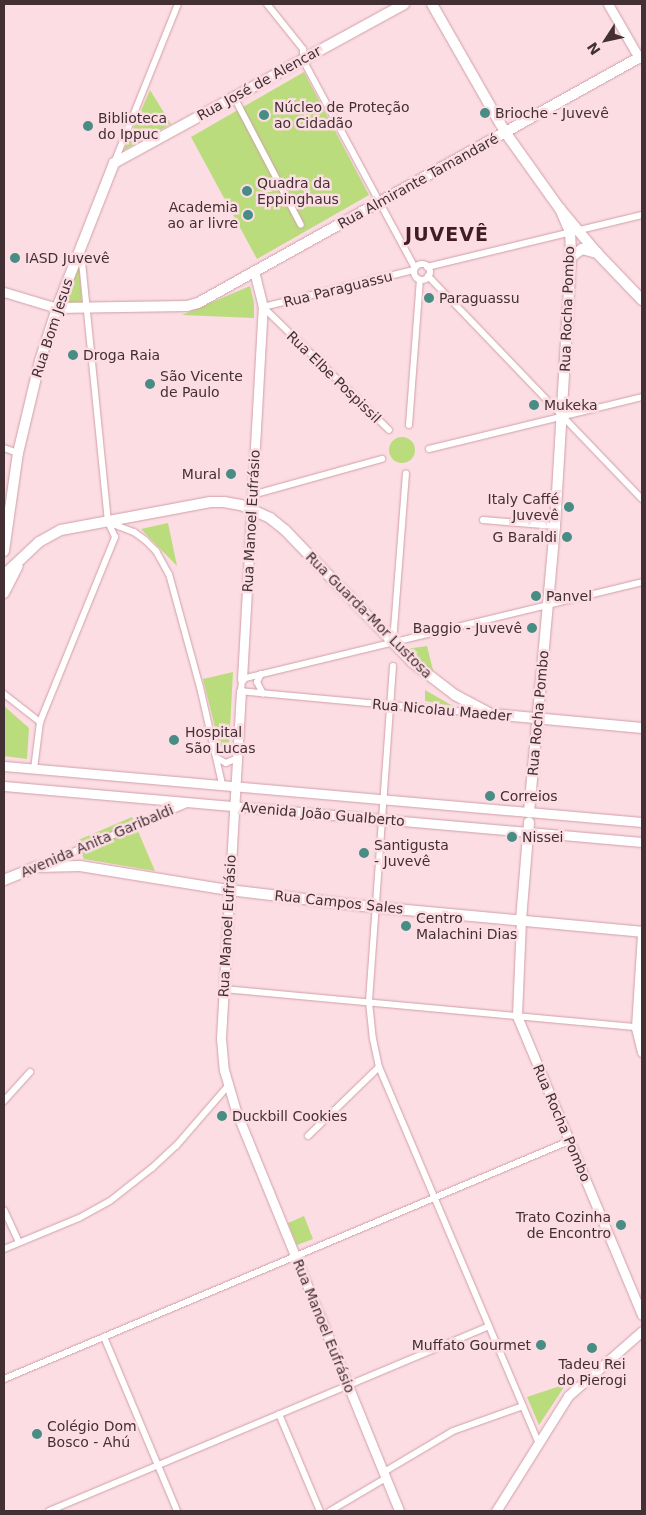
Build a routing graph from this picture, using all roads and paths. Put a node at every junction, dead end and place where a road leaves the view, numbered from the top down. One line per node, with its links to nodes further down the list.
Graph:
1 (178, 4): 10 (street, Rua Bom Jesus)
2 (267, 4): 7 (street)
3 (404, 4): 7 (main road, Rua José de Alencar)
4 (432, 4): 9 (main road, Rua Rocha Pombo)
5 (608, 4): 6 (street)
6 (641, 59): 9 (main road, Rua Almirante Tamandaré)
7 (303, 60): 8 (main road, Rua José de Alencar); 11 (street)
8 (234, 97): 10 (main road, Rua José de Alencar); 13 (street)
9 (505, 132): 11 (main road, Rua Almirante Tamandaré); 14 (main road, Rua Rocha Pombo)
10 (114, 163): 15 (main road, Rua Bom Jesus)
11 (380, 202): 19 (street); 20 (main road, Rua Almirante Tamandaré)
12 (642, 215): 14 (street)
13 (301, 225)
14 (574, 232): 16 (main road); 17 (main road, Rua Rocha Pombo); 18 (street)
15 (81, 246): 25 (street); 27 (main road, Rua Bom Jesus)
16 (596, 253): 17 (main road); 24 (main road)
17 (571, 257): 29 (main road, Rua Rocha Pombo)
18 (428, 267): 19 (street); 21 (street)
19 (415, 269): 22 (street); 26 (street, Rua Paraguassu)
20 (254, 272): 25 (main road, Rua Almirante Tamandaré); 26 (street)
21 (428, 276): 22 (street); 29 (street)
22 (420, 280): 30 (street)
23 (4, 292): 27 (street)
24 (642, 300)
25 (86, 307): 27 (main road); 41 (street)
26 (262, 307): 31 (street, Rua Elbe Pospissil); 37 (street, Rua Manoel Eufrásio)
27 (57, 308): 34 (main road, Rua Bom Jesus)
28 (642, 397): 29 (street)
29 (562, 415): 33 (street); 38 (street); 42 (main road, Rua Rocha Pombo)
30 (410, 425)
31 (389, 430)
32 (4, 448): 34 (street)
33 (429, 449)
34 (18, 453): 43 (main road, Rua Bom Jesus)
35 (382, 458): 37 (street)
36 (406, 474): 49 (street)
37 (252, 495): 39 (street, Rua Manoel Eufrásio)
38 (642, 499)
39 (251, 509): 41 (main road, Rua Guarda-Mor Lustosa); 49 (main road, Rua Guarda-Mor Lustosa); 52 (street, Rua Manoel Eufrásio)
40 (482, 520): 42 (street)
41 (108, 522): 44 (main road, Rua Guarda-Mor Lustosa); 59 (street); 61 (street)
42 (555, 526): 48 (main road, Rua Rocha Pombo)
43 (4, 551)
44 (22, 559): 45 (main road); 47 (main road)
45 (4, 575)
46 (642, 582): 48 (street)
47 (4, 593)
48 (547, 605): 49 (street); 58 (main road, Rua Rocha Pombo)
49 (393, 642): 51 (street); 57 (main road, Rua Guarda-Mor Lustosa)
50 (393, 666): 56 (street)
51 (261, 674): 52 (street); 55 (street)
52 (242, 679): 53 (street, Rua Manoel Eufrásio)
53 (241, 692): 55 (street, Rua Nicolau Maeder); 62 (street, Rua Manoel Eufrásio)
54 (4, 694): 59 (street)
55 (263, 694): 56 (street, Rua Nicolau Maeder)
56 (390, 705): 57 (street, Rua Nicolau Maeder); 68 (street)
57 (491, 714): 58 (main road, Rua Nicolau Maeder)
58 (536, 719): 60 (main road, Rua Nicolau Maeder); 72 (main road, Rua Rocha Pombo)
59 (40, 722): 64 (street)
60 (642, 728)
61 (216, 758): 62 (street); 65 (street)
62 (237, 758): 67 (street, Rua Manoel Eufrásio)
63 (4, 766): 64 (street, Avenida João Gualberto)
64 (34, 769): 65 (street, Avenida João Gualberto)
65 (222, 784): 67 (street, Avenida João Gualberto)
66 (4, 786): 69 (street, Avenida João Gualberto)
67 (235, 786): 68 (street, Avenida João Gualberto); 70 (street, Rua Manoel Eufrásio)
68 (384, 798): 71 (street); 72 (street, Avenida João Gualberto)
69 (190, 802): 70 (street, Avenida João Gualberto); 75 (street, Avenida Anita Garibaldi)
70 (234, 806): 71 (street, Avenida João Gualberto); 77 (street, Rua Manoel Eufrásio)
71 (382, 818): 72 (street, Avenida João Gualberto); 78 (street)
72 (529, 822): 73 (street, Avenida João Gualberto); 74 (street, Avenida João Gualberto); 79 (main road, Rua Rocha Pombo)
73 (642, 822)
74 (642, 842)
75 (37, 867): 76 (main road, Avenida Anita Garibaldi); 77 (main road, Rua Campos Sales)
76 (4, 880)
77 (230, 890): 78 (main road, Rua Campos Sales); 81 (street, Rua Manoel Eufrásio)
78 (376, 907): 79 (main road, Rua Campos Sales); 82 (street)
79 (521, 920): 80 (main road, Rua Campos Sales); 83 (street, Rua Rocha Pombo)
80 (642, 933): 84 (street)
81 (224, 989): 82 (street); 88 (street, Rua Manoel Eufrásio)
82 (369, 1002): 83 (street); 86 (street)
83 (517, 1016): 84 (street); 91 (street, Rua Rocha Pombo)
84 (639, 1028): 85 (street)
85 (642, 1052)
86 (380, 1067): 90 (street); 92 (street)
87 (30, 1072): 89 (street)
88 (228, 1086): 94 (street); 96 (street, Rua Manoel Eufrásio)
89 (4, 1101)
90 (308, 1136)
91 (569, 1141): 92 (street); 97 (street, Rua Rocha Pombo)
92 (435, 1198): 96 (street); 98 (street)
93 (4, 1210): 94 (street)
94 (19, 1242): 95 (street)
95 (4, 1249)
96 (295, 1256): 100 (street); 102 (street, Rua Manoel Eufrásio)
97 (642, 1315)
98 (489, 1326): 102 (street); 103 (street)
99 (642, 1331): 105 (street)
100 (104, 1337): 101 (street); 106 (street)
101 (4, 1379)
102 (348, 1385): 104 (street); 107 (street, Rua Manoel Eufrásio)
103 (523, 1406): 105 (street); 107 (street)
104 (279, 1414): 106 (street); 110 (street)
105 (538, 1444): 113 (street)
106 (158, 1465): 108 (street); 109 (street)
107 (385, 1475): 111 (street); 112 (street, Rua Manoel Eufrásio)
108 (48, 1511)
109 (177, 1511)
110 (320, 1511)
111 (330, 1511)
112 (399, 1511)
113 (496, 1511)

